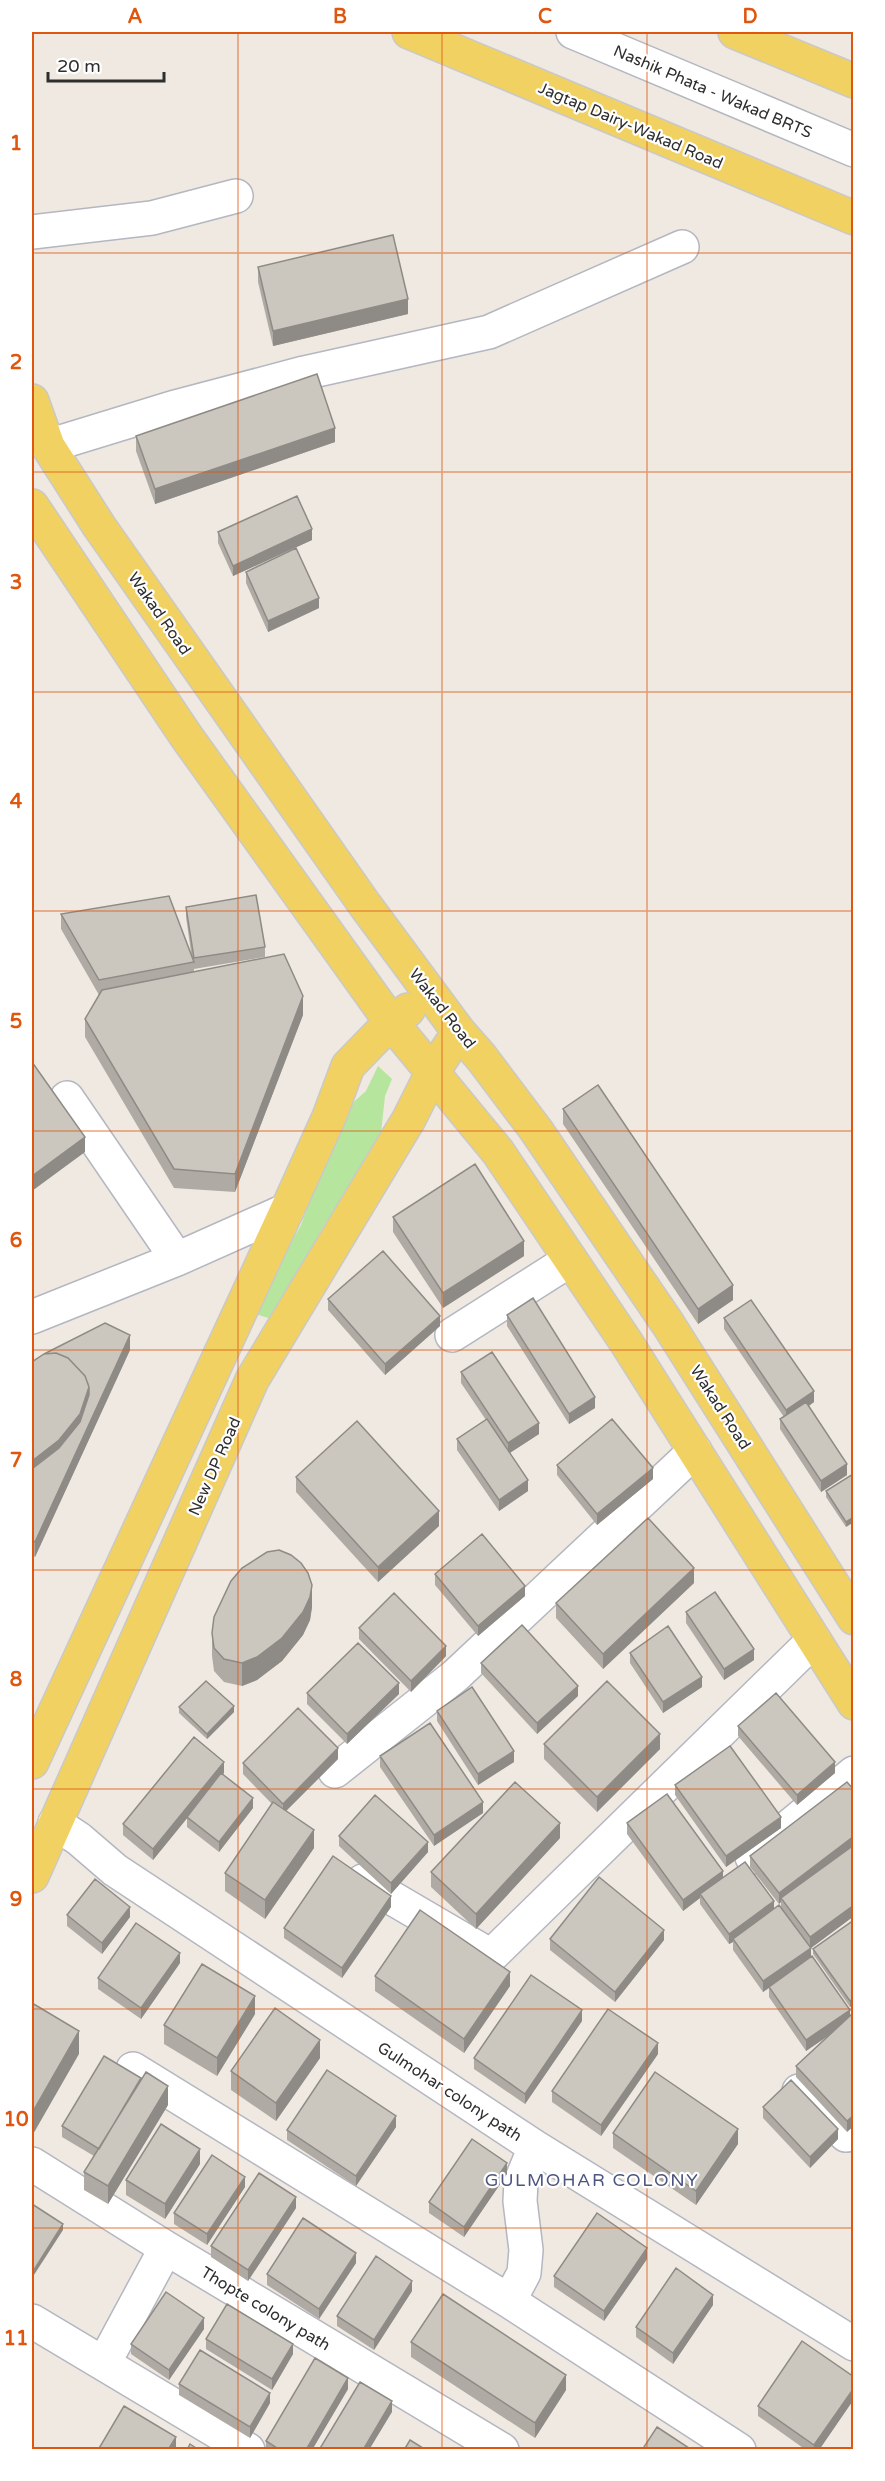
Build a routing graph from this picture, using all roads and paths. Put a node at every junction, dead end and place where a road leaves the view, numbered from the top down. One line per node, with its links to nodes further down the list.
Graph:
1 (410, 32): 7 (main road, Jagtap Dairy-Wakad Road)
2 (573, 32): 5 (street, Nashik Phata - Wakad BRTS)
3 (735, 32): 4 (main road)
4 (854, 81)
5 (854, 150)
6 (236, 196): 8 (street)
7 (854, 218)
8 (32, 232)
9 (682, 247): 11 (street)
10 (32, 401): 11 (main road, Wakad Road)
11 (48, 446): 13 (main road, Wakad Road)
12 (32, 507): 14 (main road)
13 (430, 993): 14 (main road); 15 (main road, Wakad Road)
14 (391, 1022): 16 (main road); 18 (main road)
15 (459, 1032): 16 (main road, New DP Road); 24 (main road, Wakad Road)
16 (432, 1073): 20 (main road); 30 (main road, New DP Road)
17 (67, 1098): 19 (street)
18 (287, 1210): 19 (street); 27 (main road)
19 (177, 1259): 21 (street)
20 (570, 1260): 22 (street); 23 (main road)
21 (32, 1317)
22 (452, 1335)
23 (695, 1451): 25 (main road); 28 (street)
24 (854, 1618)
25 (814, 1640): 26 (main road); 33 (street)
26 (854, 1704)
27 (32, 1762)
28 (335, 1771)
29 (854, 1773): 31 (street)
30 (55, 1823): 32 (main road, New DP Road); 37 (street, Gulmohar colony path)
31 (752, 1857)
32 (32, 1876)
33 (363, 1881)
34 (133, 2069): 40 (street)
35 (800, 2091): 36 (street)
36 (854, 2129)
37 (535, 2147): 40 (street); 42 (street, Gulmohar colony path)
38 (32, 2164): 39 (street, Thopte colony path)
39 (166, 2248): 43 (street); 45 (street, Thopte colony path)
40 (509, 2301): 46 (street)
41 (32, 2321): 43 (street)
42 (854, 2344)
43 (104, 2363): 44 (street)
44 (248, 2450)
45 (502, 2450)
46 (739, 2450)

